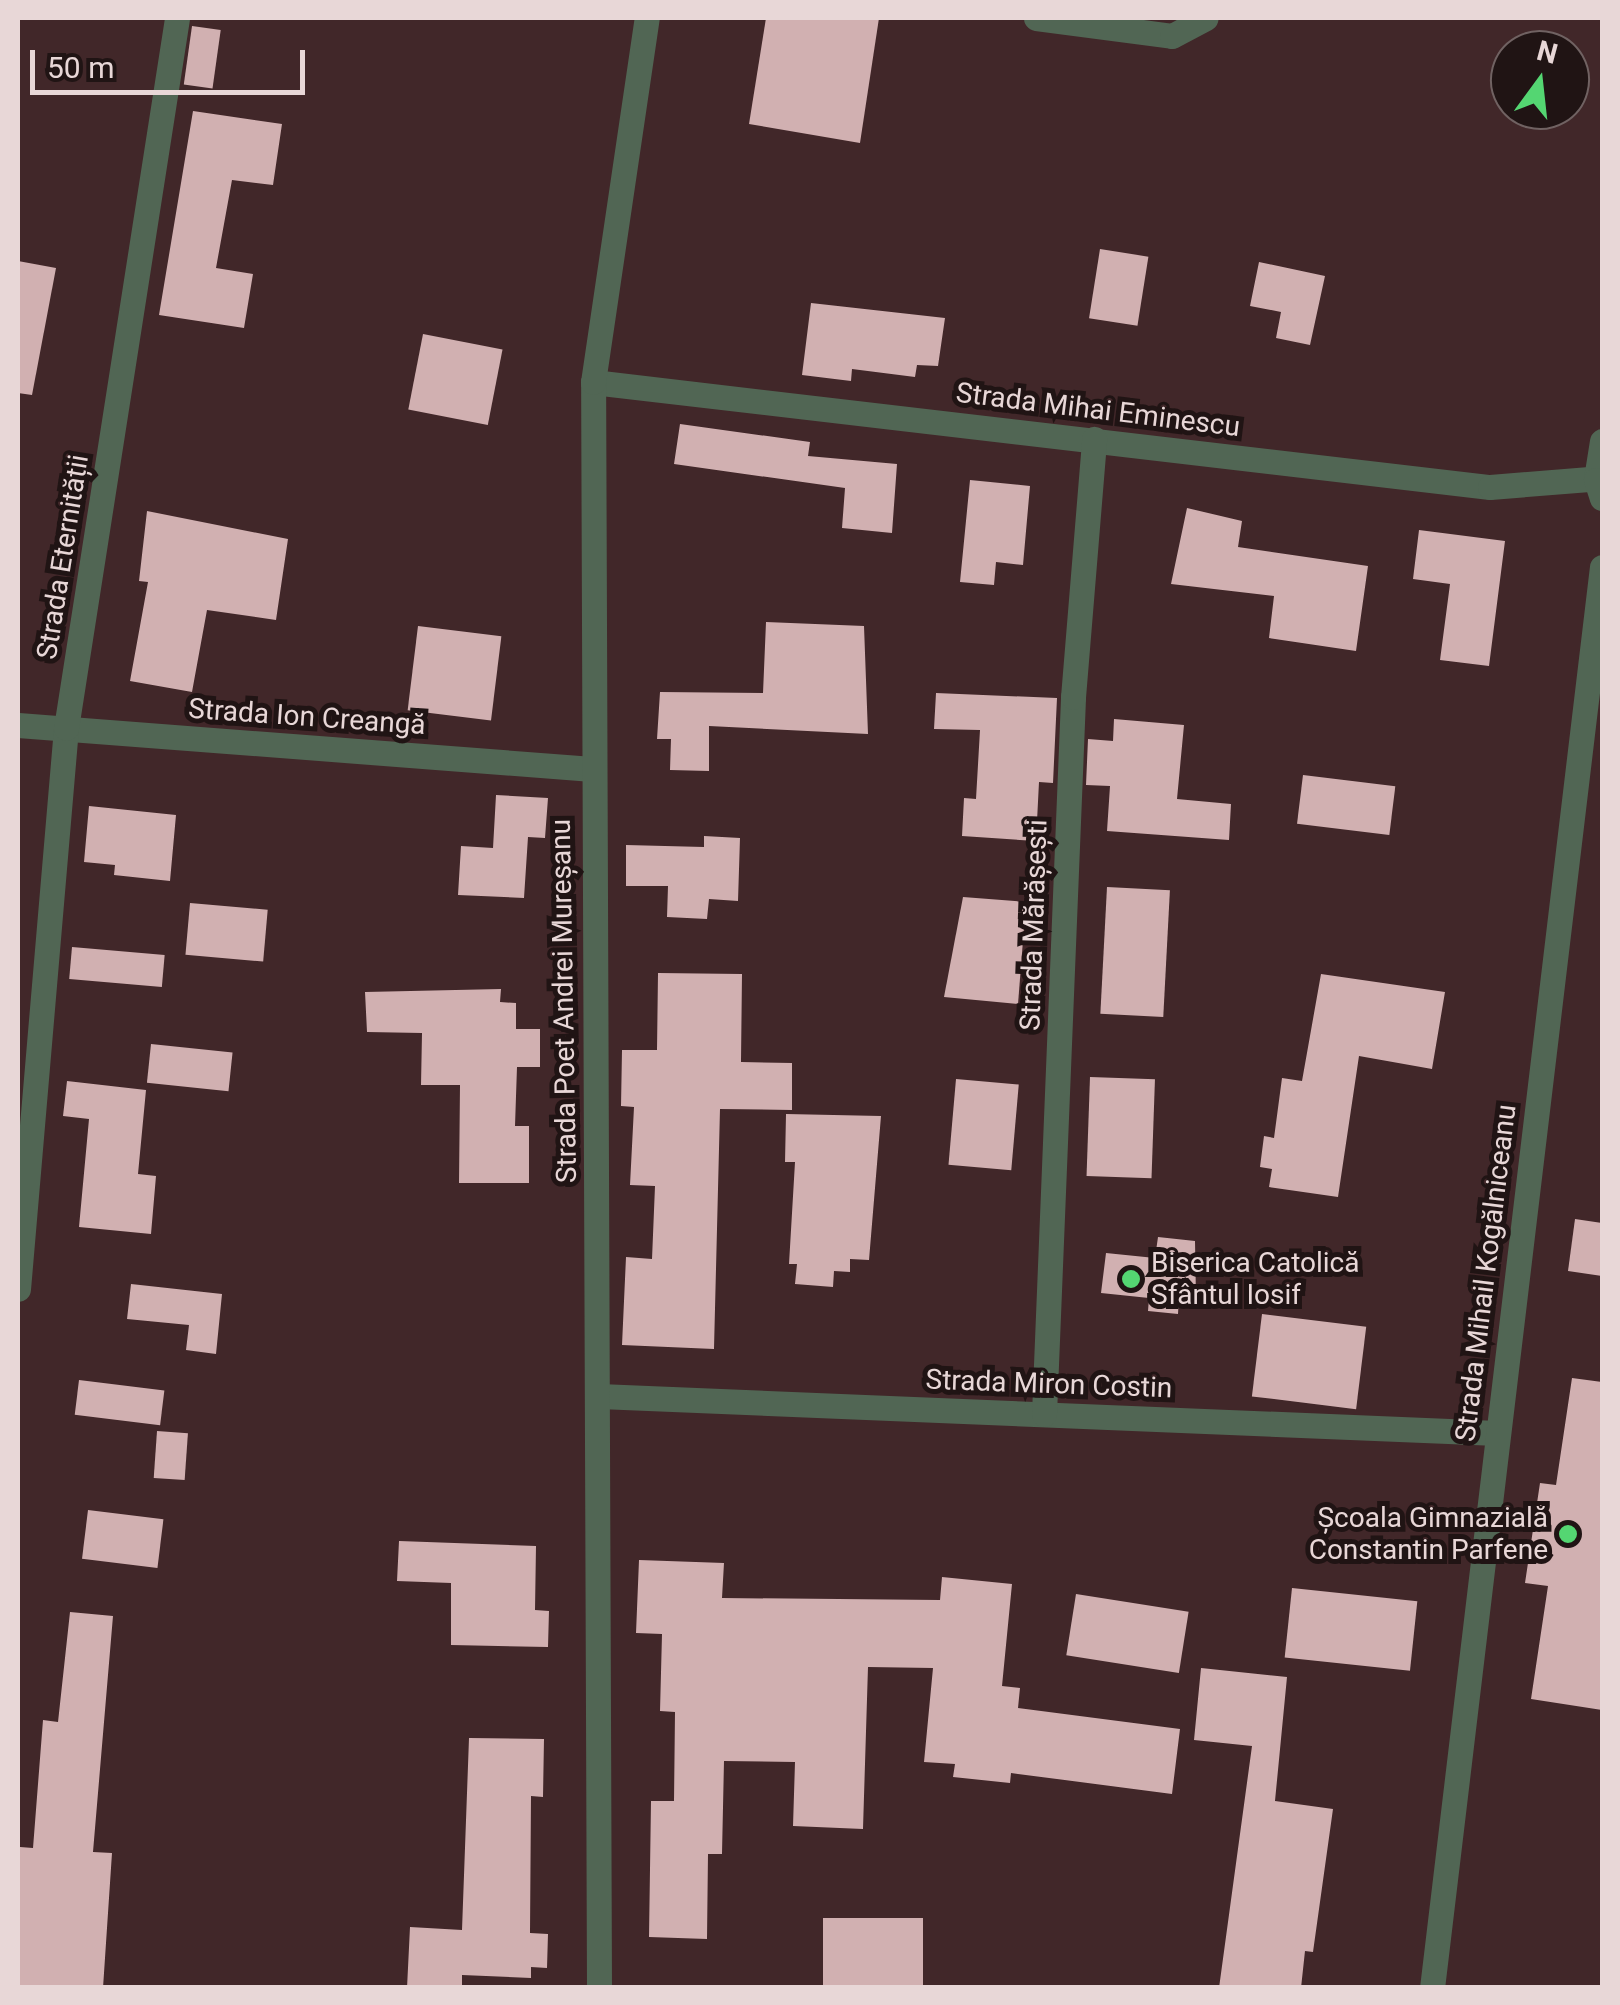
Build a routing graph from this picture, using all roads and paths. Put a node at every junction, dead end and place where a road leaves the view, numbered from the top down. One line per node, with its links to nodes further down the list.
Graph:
1 (177, 18): 11 (street, Strada Eternității)
2 (647, 18): 5 (street, Strada Poet Andrei Mureșanu)
3 (1036, 18): 4 (street)
4 (1206, 18)
5 (593, 382): 6 (street, Strada Mihai Eminescu); 12 (street, Strada Poet Andrei Mureșanu)
6 (1094, 439): 8 (street, Strada Mihai Eminescu); 15 (street, Strada Mărășești)
7 (1602, 441): 8 (street)
8 (1600, 485)
9 (1602, 567): 16 (street, Strada Mihail Kogălniceanu)
10 (18, 726): 11 (street, Strada Ion Creangă)
11 (66, 728): 12 (street, Strada Ion Creangă); 13 (street, Strada Eternității)
12 (592, 770): 14 (street, Strada Poet Andrei Mureșanu)
13 (18, 1288)
14 (599, 1396): 15 (street, Strada Miron Costin); 17 (street, Strada Poet Andrei Mureșanu)
15 (1044, 1414): 16 (street, Strada Miron Costin)
16 (1497, 1433): 18 (street, Strada Mihail Kogălniceanu)
17 (598, 1988)
18 (1432, 1988)

